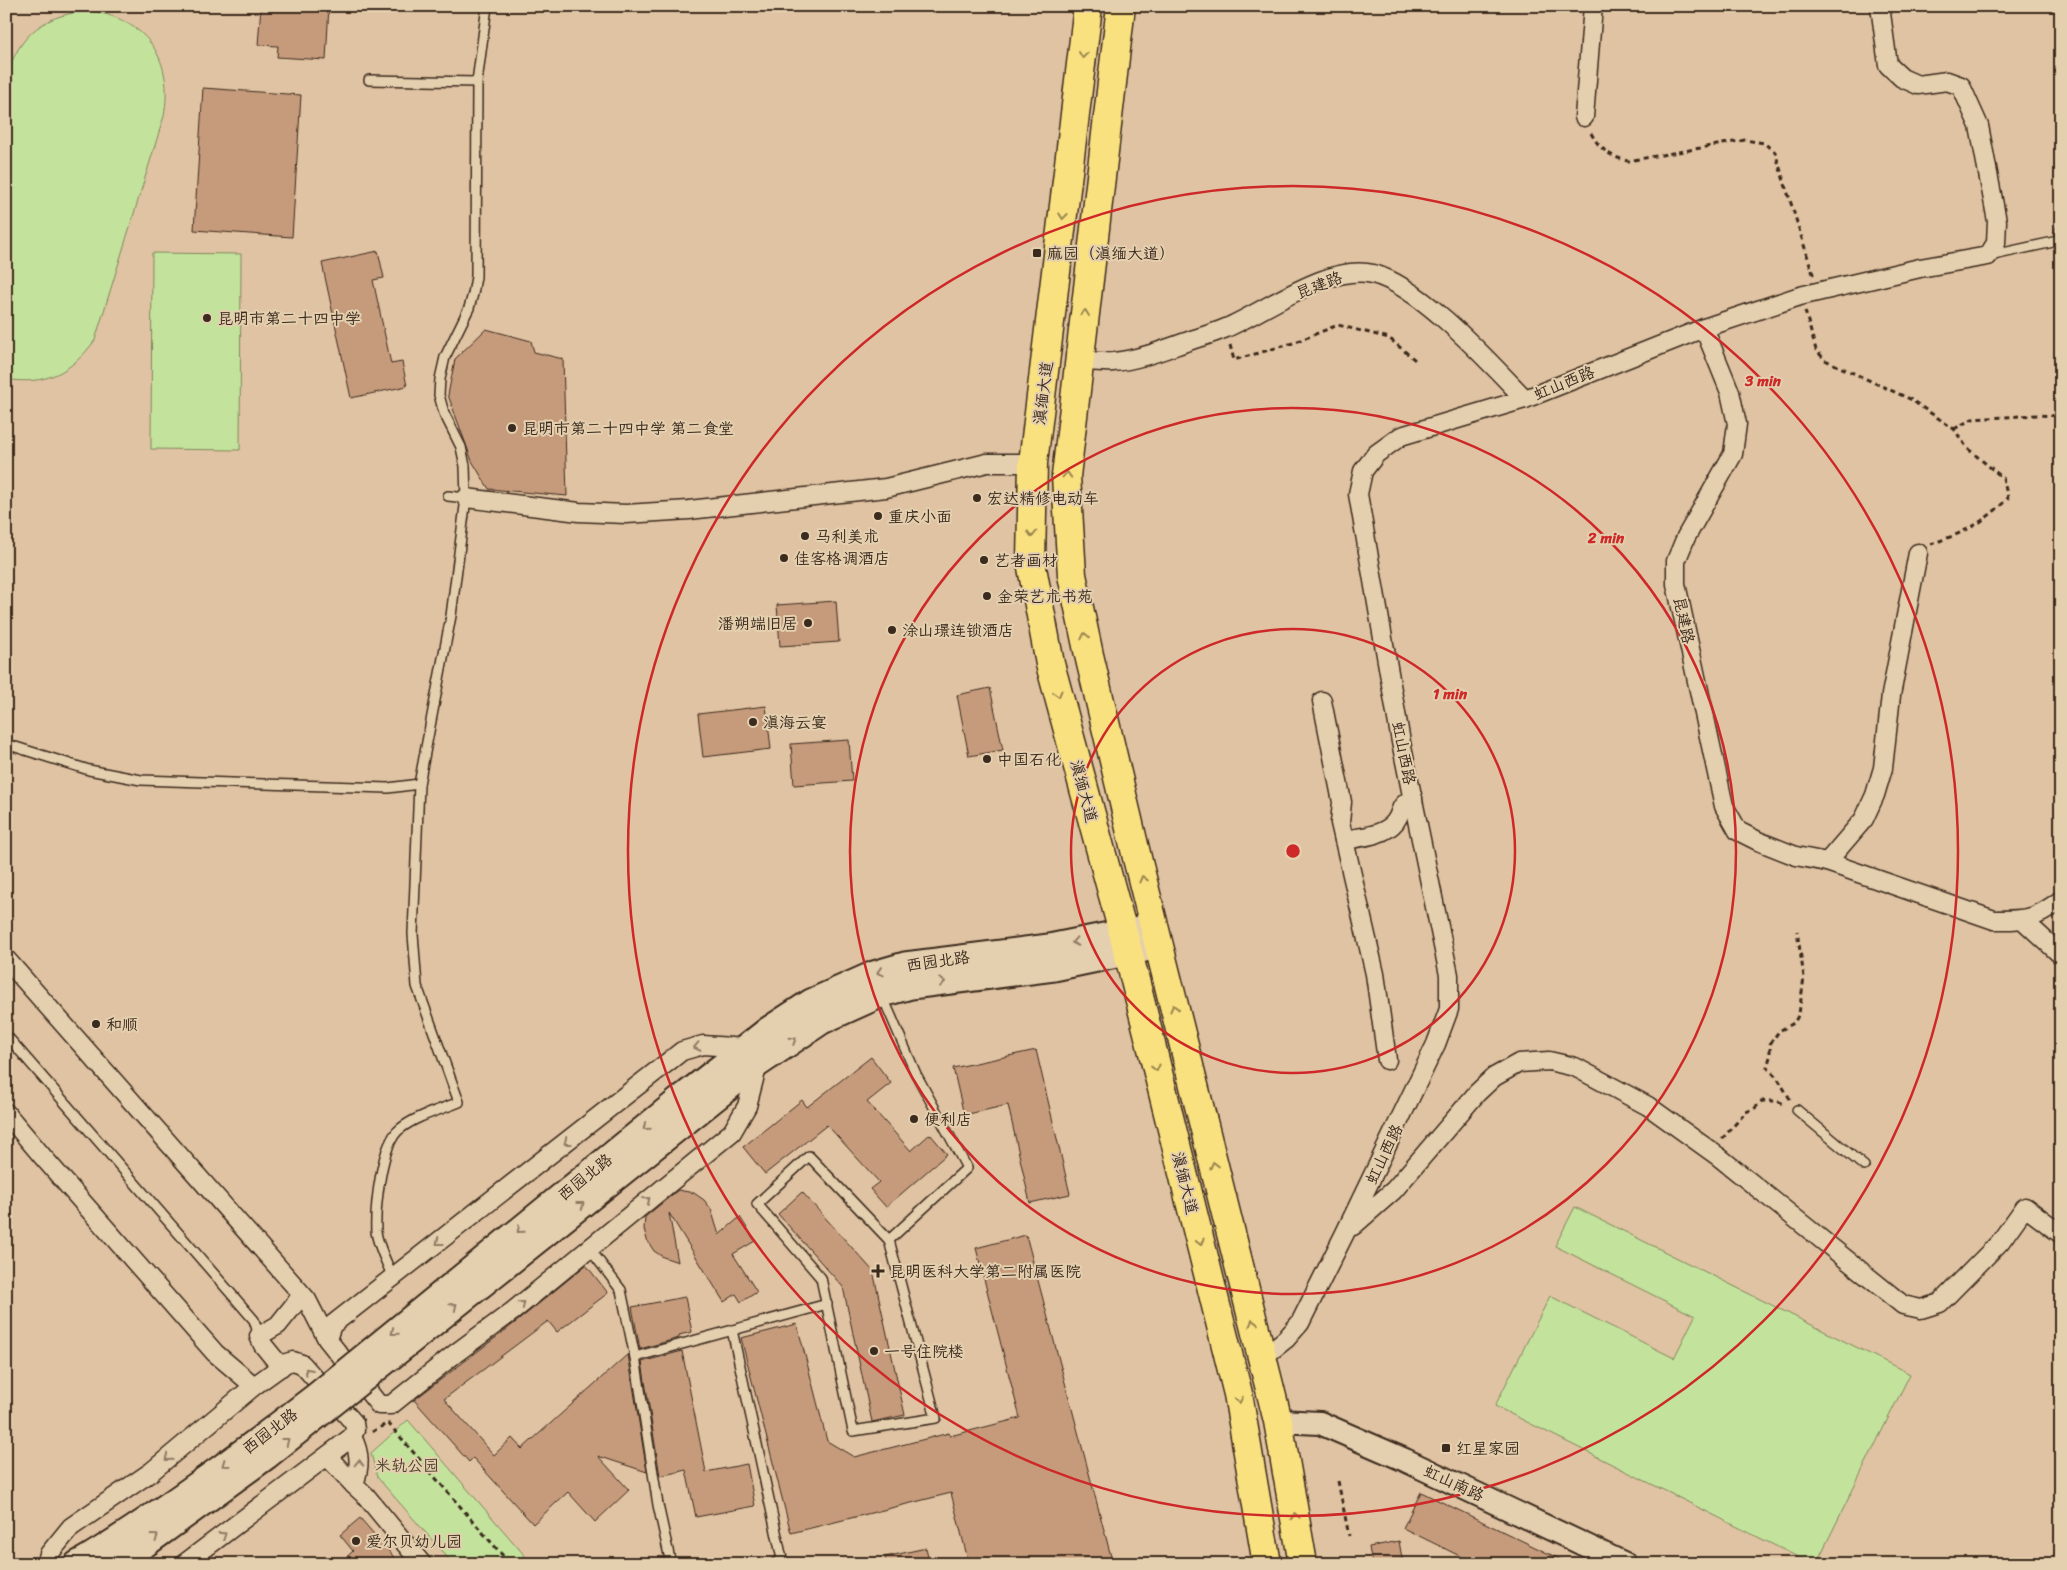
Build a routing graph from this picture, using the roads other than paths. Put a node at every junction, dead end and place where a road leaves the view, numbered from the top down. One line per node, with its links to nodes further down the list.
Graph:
1 (487, 6): 9 (lane)
2 (1088, 6): 17 (main road, 滇缅大道, one-way to 17)
3 (1121, 6): 15 (main road, 滇缅大道, one-way to 3)
4 (1593, 6): 10 (street)
5 (1880, 6): 13 (street)
6 (2055, 6): 7 (lane)
7 (2061, 9)
8 (368, 80): 9 (lane)
9 (477, 82): 19 (lane)
10 (1584, 117)
11 (2061, 229): 12 (lane)
12 (2059, 245): 13 (lane)
13 (1988, 256): 14 (street, 虹山西路)
14 (1704, 328): 16 (street, 虹山西路); 26 (street, 昆建路)
15 (1079, 360): 16 (street, 昆建路); 29 (main road, 滇缅大道, one-way to 15)
16 (1525, 399): 24 (street, 虹山西路)
17 (1034, 463): 19 (street); 30 (main road, 滇缅大道, one-way to 30)
18 (448, 496): 19 (lane)
19 (466, 498): 23 (lane)
20 (1918, 554): 26 (street)
21 (1322, 701): 25 (street)
22 (6, 744): 23 (lane)
23 (419, 784): 45 (lane)
24 (1413, 798): 25 (street); 41 (street, 虹山西路)
25 (1344, 840): 36 (street)
26 (1827, 862): 28 (street, 昆建路)
27 (2061, 900): 28 (street)
28 (2023, 920): 31 (street)
29 (1156, 936): 30 (main road, 西园北路); 52 (main road, 滇缅大道, one-way to 29)
30 (1125, 942): 33 (main road, 西园北路, one-way to 30); 35 (main road, 西园北路, one-way to 35); 66 (main road, 滇缅大道, one-way to 66)
31 (2061, 955)
32 (6, 959): 46 (street)
33 (882, 994): 35 (main road, 西园北路, one-way to 33); 43 (lane)
34 (6, 1035): 49 (lane)
35 (752, 1056): 37 (main road, 西园北路); 44 (street, one-way to 35); 45 (street, one-way to 45)
36 (1387, 1060)
37 (691, 1104): 59 (main road, 西园北路, one-way to 59, bridge); 61 (main road, 西园北路, one-way to 37, bridge)
38 (1797, 1110): 40 (lane)
39 (6, 1113): 54 (street)
40 (1864, 1166)
41 (1345, 1234): 42 (street); 52 (street, 虹山西路)
42 (2061, 1234)
43 (888, 1240): 47 (lane); 47 (lane)
44 (589, 1248): 50 (street, one-way to 44); 51 (lane)
45 (393, 1278): 50 (street)
46 (302, 1295): 49 (street); 50 (street)
47 (827, 1304): 48 (lane)
48 (732, 1330): 51 (lane); 65 (lane)
49 (259, 1336): 53 (street)
50 (326, 1340)
51 (635, 1357): 64 (lane)
52 (1262, 1358): 55 (main road, 滇缅大道)
53 (281, 1367): 54 (street); 56 (street, one-way to 53)
54 (254, 1386): 60 (street, one-way to 60)
55 (1278, 1421): 67 (main road, 滇缅大道, one-way to 55); 68 (street, 虹山南路)
56 (352, 1437): 57 (street); 58 (street, one-way to 56)
57 (327, 1456): 58 (street); 62 (street, one-way to 57)
58 (354, 1485): 63 (street)
59 (84, 1560)
60 (46, 1564)
61 (115, 1564)
62 (184, 1564)
63 (422, 1564)
64 (671, 1564)
65 (774, 1564)
66 (1267, 1564)
67 (1303, 1564)
68 (1625, 1564)

